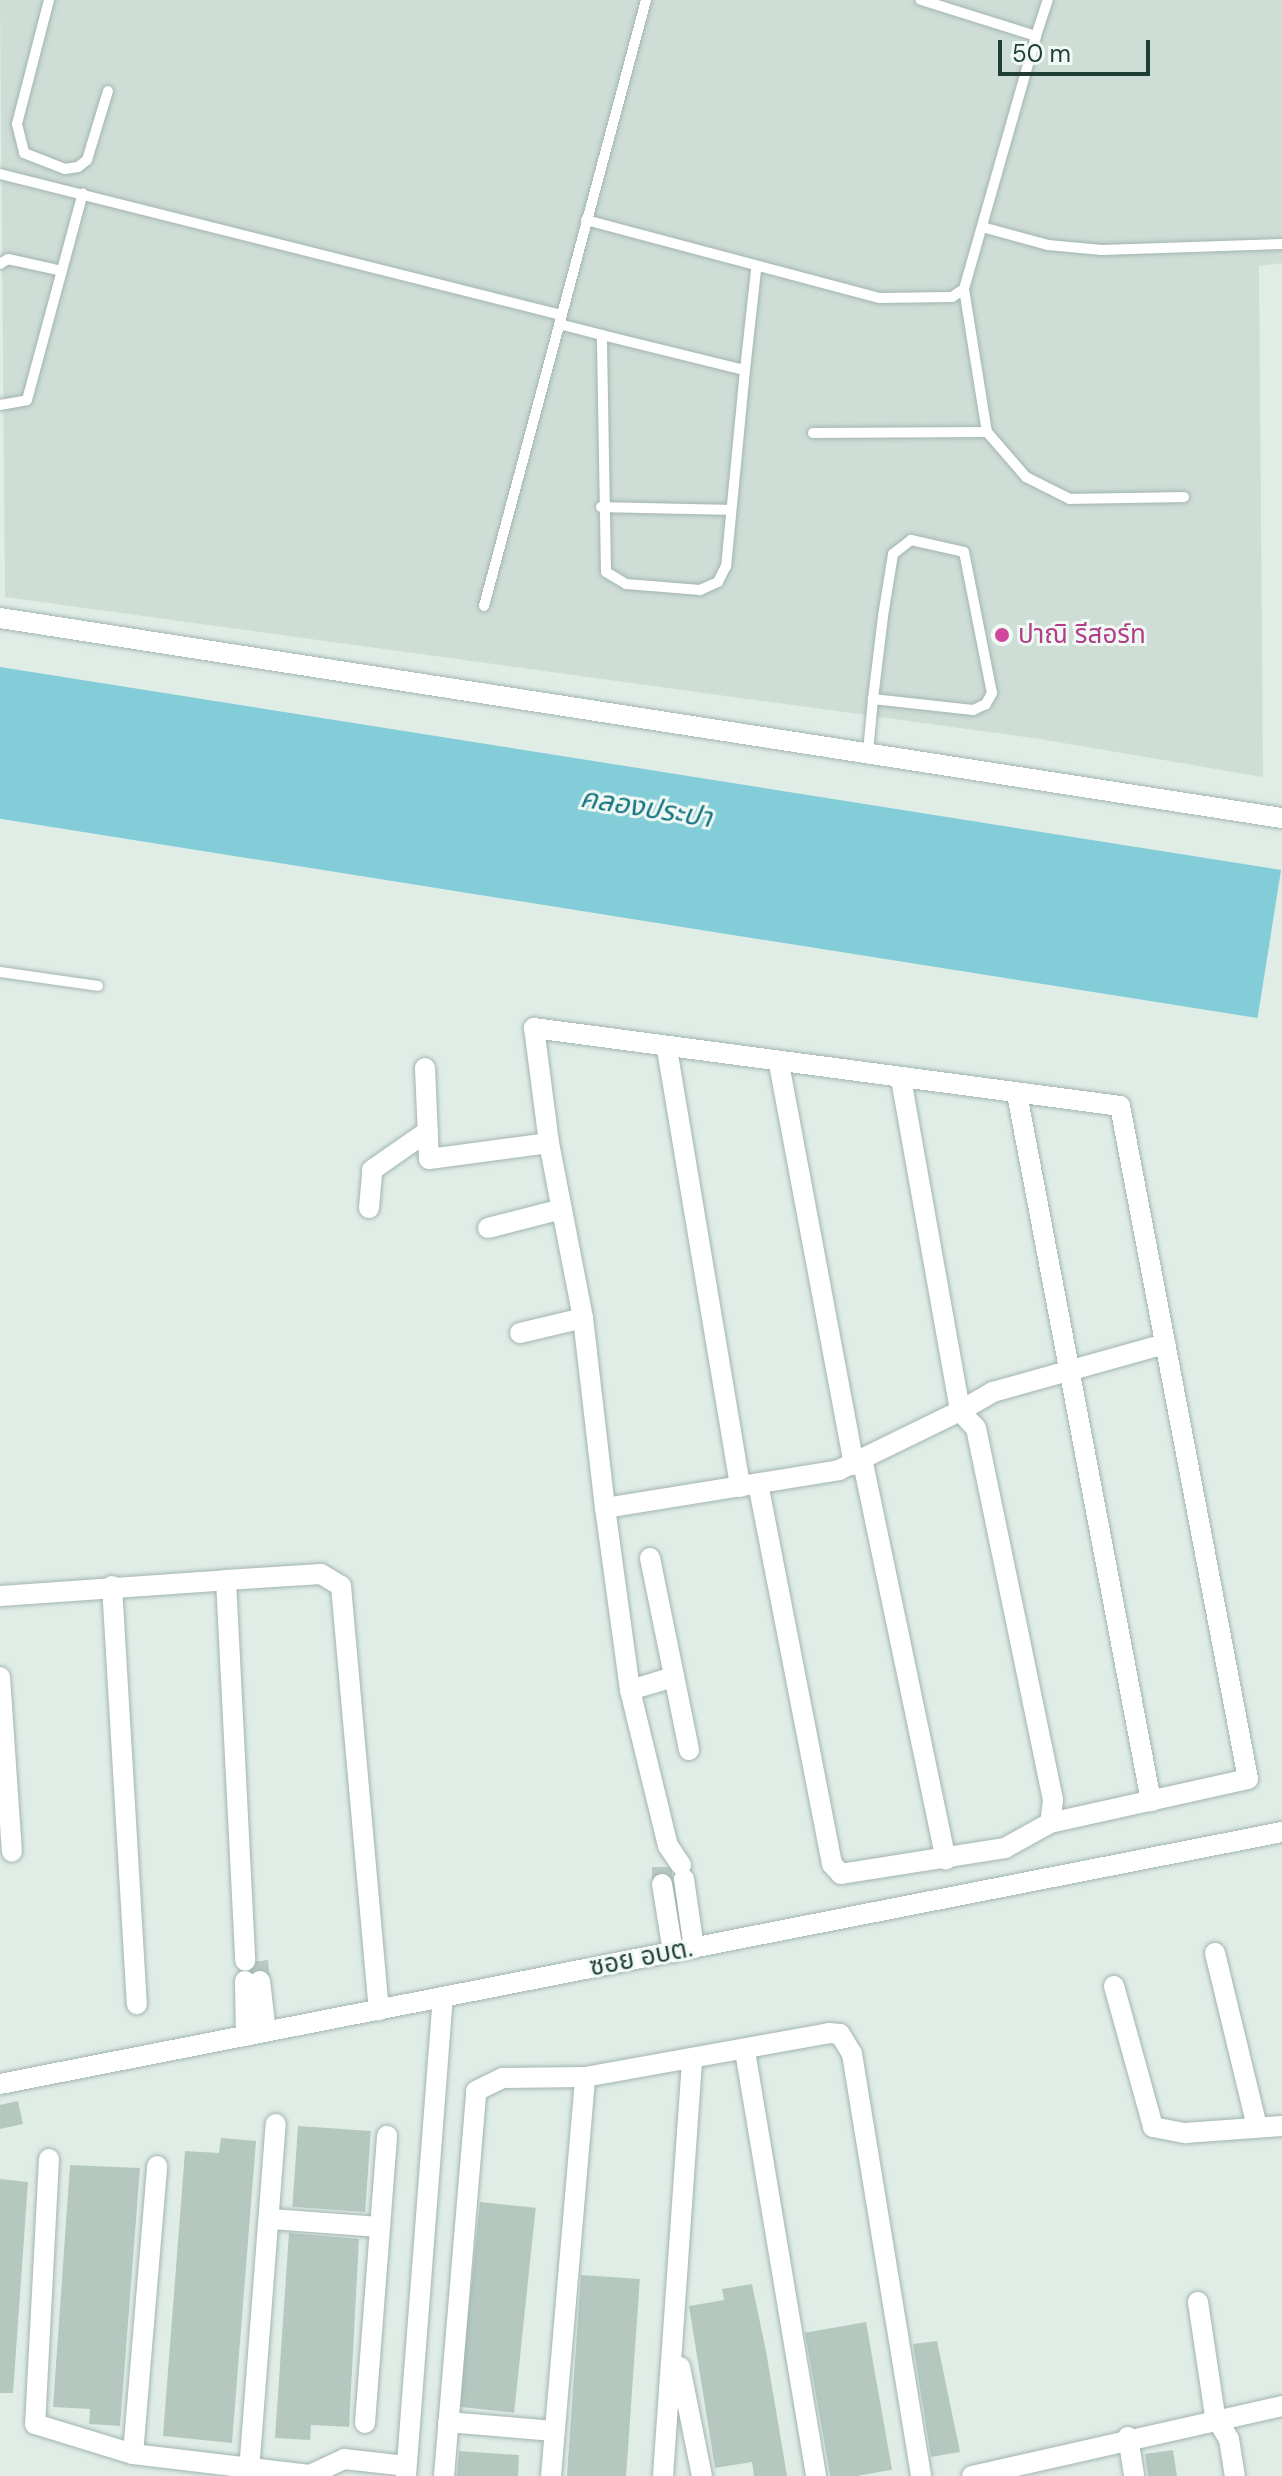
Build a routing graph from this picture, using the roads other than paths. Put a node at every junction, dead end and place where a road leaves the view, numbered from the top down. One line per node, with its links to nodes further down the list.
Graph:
1 (49, 0): 6 (lane)
2 (646, 0): 9 (lane)
3 (921, 0): 5 (lane)
4 (1048, 0): 5 (lane)
5 (1036, 36): 10 (lane)
6 (108, 91)
7 (0, 174): 8 (lane)
8 (83, 193): 14 (lane); 16 (lane)
9 (586, 220): 13 (lane); 16 (lane)
10 (982, 227): 11 (lane); 15 (lane)
11 (1282, 244)
12 (0, 264): 14 (lane)
13 (756, 270): 15 (lane); 18 (lane)
14 (62, 271): 19 (lane)
15 (964, 289): 20 (lane)
16 (560, 320): 17 (lane); 25 (lane)
17 (602, 335): 18 (lane); 23 (lane)
18 (745, 370): 24 (lane)
19 (0, 405)
20 (987, 432): 21 (lane); 22 (lane)
21 (813, 433)
22 (1184, 497)
23 (601, 507): 24 (lane); 24 (lane)
24 (731, 510)
25 (484, 606)
26 (0, 618): 28 (street)
27 (873, 699): 27 (lane); 28 (lane)
28 (868, 752): 29 (street)
29 (1282, 818)
30 (0, 972): 31 (lane)
31 (98, 986)
32 (667, 1049): 33 (street); 38 (street); 48 (street)
33 (779, 1064): 35 (street); 47 (street)
34 (425, 1068): 37 (street)
35 (901, 1079): 36 (street); 46 (street)
36 (1017, 1094): 44 (street); 45 (street)
37 (428, 1131): 38 (street); 39 (street)
38 (549, 1143): 40 (street)
39 (369, 1208)
40 (562, 1209): 41 (street); 42 (street)
41 (488, 1228)
42 (583, 1318): 43 (street); 49 (street)
43 (520, 1333)
44 (1165, 1344): 45 (street); 59 (street)
45 (1070, 1371): 46 (street); 59 (street)
46 (960, 1411): 47 (street); 60 (street)
47 (858, 1464): 48 (street); 63 (street)
48 (749, 1485): 49 (street); 63 (street)
49 (605, 1508): 56 (street)
50 (650, 1558): 55 (street)
51 (226, 1580): 52 (street); 71 (street); 72 (street)
52 (112, 1586): 53 (street); 70 (street)
53 (0, 1596)
54 (0, 1677): 57 (street)
55 (674, 1677): 56 (street); 58 (street)
56 (630, 1690): 64 (street)
57 (2, 1742): 62 (street)
58 (689, 1750)
59 (1151, 1801): 60 (street)
60 (1050, 1823): 63 (street)
61 (1282, 1832): 65 (street, ซอย อบต.)
62 (12, 1852)
63 (946, 1859)
64 (672, 1874): 65 (street); 66 (street)
65 (694, 1948): 66 (street, ซอย อบต.)
66 (673, 1952): 69 (street, ซอย อบต.)
67 (1215, 1953): 79 (street)
68 (1114, 1986): 79 (street)
69 (443, 1997): 71 (street, ซอย อบต.); 77 (street)
70 (137, 2004)
71 (379, 2010): 72 (street, ซอย อบต.)
72 (256, 2034): 76 (street, ซอย อบต.)
73 (745, 2051): 74 (street); 104 (street); 105 (street)
74 (692, 2062): 75 (street); 88 (street)
75 (585, 2077): 78 (street); 93 (street)
76 (0, 2084)
77 (435, 2100): 78 (street); 97 (street)
78 (472, 2102): 91 (street)
79 (1256, 2123): 81 (street)
80 (276, 2124): 85 (street)
81 (1282, 2126)
82 (387, 2136): 86 (street)
83 (49, 2159): 95 (street)
84 (157, 2166): 95 (street)
85 (271, 2219): 86 (street); 98 (street)
86 (380, 2227): 92 (street)
87 (1198, 2302): 90 (street)
88 (675, 2344): 102 (street); 103 (street)
89 (1282, 2406): 90 (street)
90 (1215, 2416): 94 (street); 108 (street)
91 (448, 2422): 93 (street); 100 (street)
92 (365, 2423)
93 (554, 2431): 101 (street)
94 (1128, 2437): 96 (street); 107 (street)
95 (133, 2454): 98 (street)
96 (1020, 2470): 106 (street)
97 (406, 2471): 99 (street)
98 (238, 2472): 99 (street)
99 (315, 2475)
100 (444, 2476)
101 (551, 2476)
102 (663, 2476)
103 (702, 2476)
104 (816, 2476)
105 (921, 2476)
106 (972, 2476)
107 (1134, 2476)
108 (1235, 2476)

